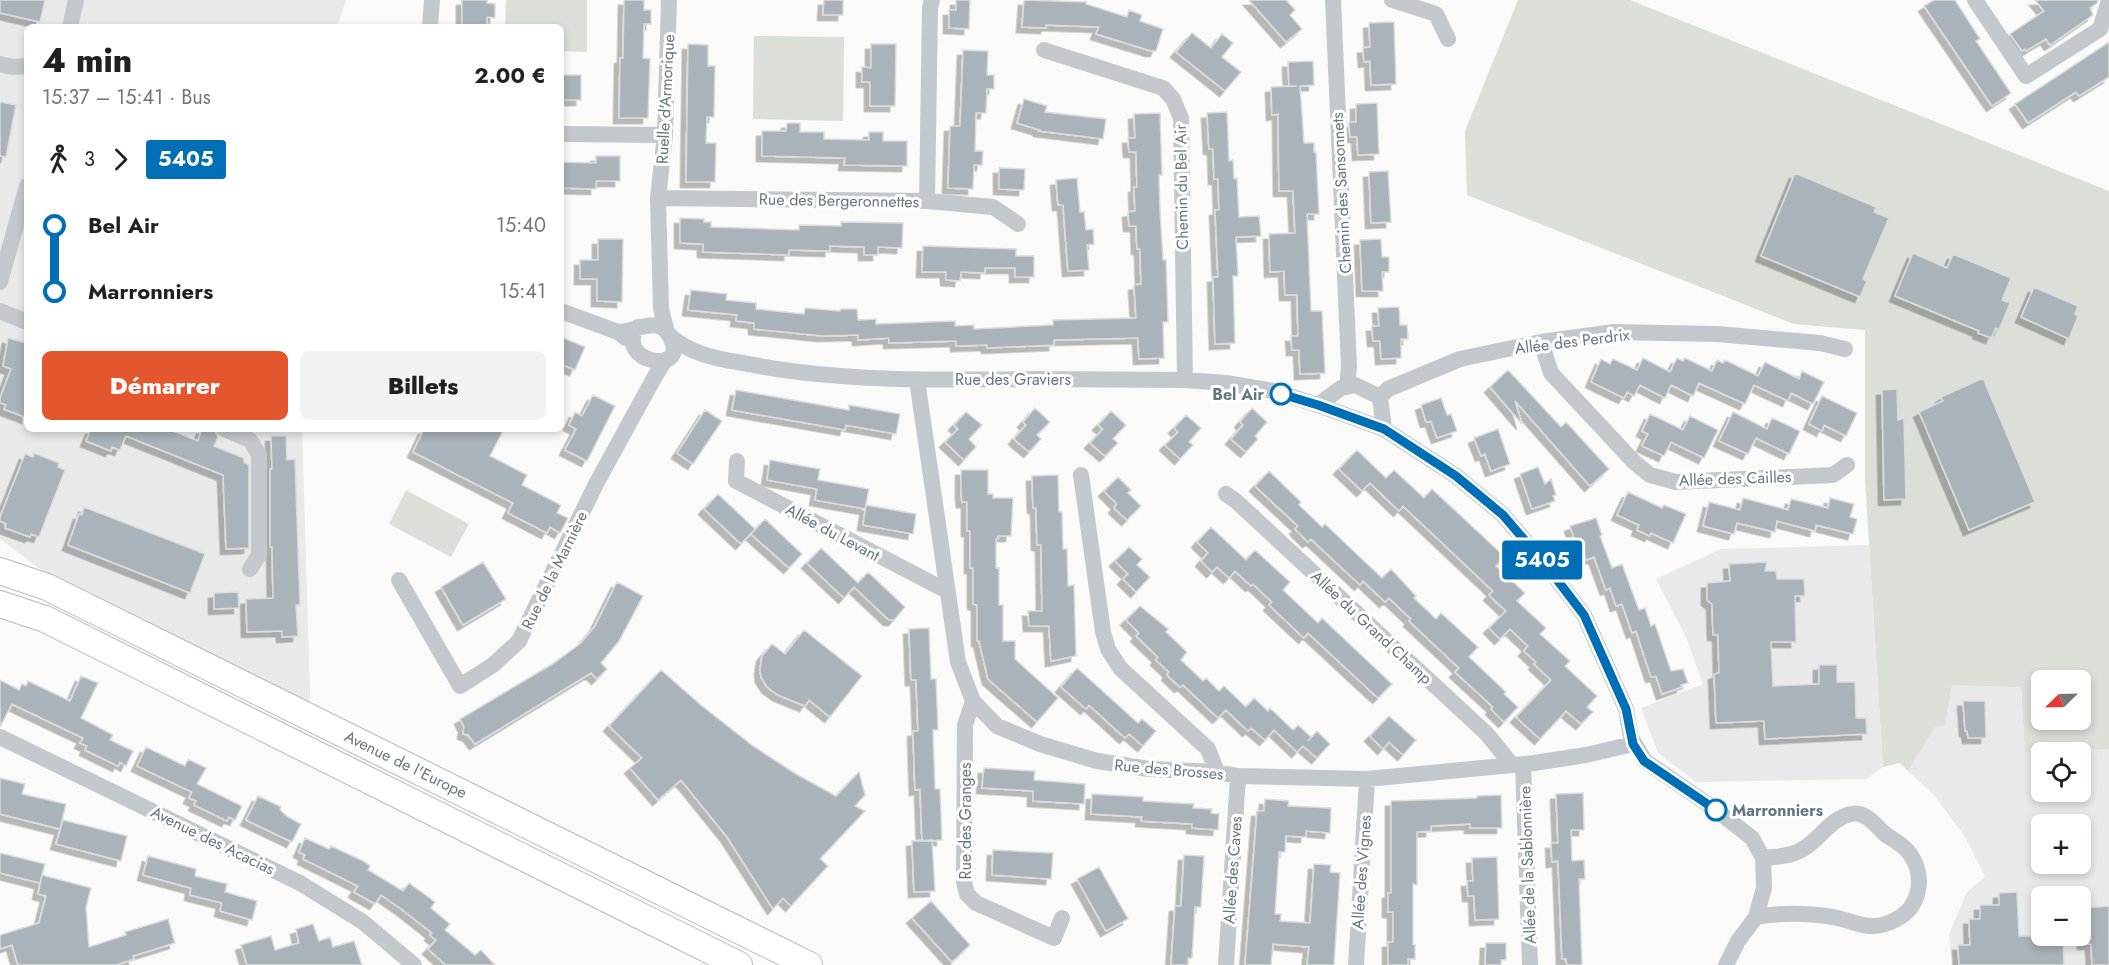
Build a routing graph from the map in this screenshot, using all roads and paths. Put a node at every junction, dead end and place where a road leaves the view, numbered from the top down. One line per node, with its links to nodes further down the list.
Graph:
1 (76, 0): 9 (street)
2 (432, 0): 10 (street)
3 (669, 0): 14 (street, Ruelle d'Armorique)
4 (932, 0): 17 (street, Rue des Bergeronnettes)
5 (1333, 0): 34 (street, Chemin des Sansonnets)
6 (1392, 0): 11 (street)
7 (1975, 0): 8 (street)
8 (2109, 1)
9 (71, 24)
10 (430, 24)
11 (1448, 39)
12 (1044, 50): 33 (street, Chemin du Bel Air)
13 (564, 134): 14 (street)
14 (665, 135): 16 (street, Ruelle d'Armorique)
15 (24, 197): 19 (street)
16 (658, 198): 17 (street, Rue des Bergeronnettes); 20 (street, Ruelle d'Armorique)
17 (927, 201): 18 (street)
18 (1018, 224)
19 (0, 282)
20 (660, 296): 24 (street); 26 (street, Ruelle d'Armorique)
21 (0, 311): 23 (street)
22 (564, 312): 25 (street)
23 (24, 321)
24 (641, 326): 25 (street); 26 (street); 28 (street)
25 (618, 332): 28 (street)
26 (668, 333): 30 (street, Rue des Graviers); 31 (street)
27 (1542, 342): 29 (street, Allée des Perdrix); 36 (street, Allée des Perdrix); 41 (street, Allée des Cailles)
28 (636, 349): 31 (street); 35 (street)
29 (1845, 349)
30 (706, 355): 31 (street, Rue des Graviers); 32 (street, Rue des Graviers)
31 (667, 359): 35 (street, Rue de la Marnière)
32 (917, 380): 33 (street, Rue des Graviers); 47 (street, Rue des Brosses)
33 (1185, 380): 37 (street, Rue des Graviers)
34 (1347, 387): 36 (street); 37 (street)
35 (649, 389): 46 (street, Rue de la Marnière)
36 (1380, 397): 38 (street)
37 (1318, 405): 38 (street, Rue des Graviers)
38 (1384, 429): 51 (street, Rue des Graviers)
39 (231, 432): 44 (street)
40 (737, 462): 47 (street, Allée du Levant)
41 (1847, 465)
42 (1081, 475): 53 (street)
43 (1226, 494): 52 (street, Allée du Grand Champ)
44 (250, 570)
45 (0, 571): 54 (main road, Avenue de l'Europe)
46 (399, 580)
47 (947, 591): 49 (street, Rue des Brosses)
48 (0, 604): 57 (main road, Avenue de l'Europe)
49 (973, 700): 53 (street, Rue des Brosses); 60 (street, Rue des Granges)
50 (0, 737): 61 (street, Avenue des Acacias)
51 (1633, 744): 52 (street, Rue des Brosses); 58 (street, Rue des Graviers)
52 (1518, 765): 56 (street, Rue des Brosses); 66 (street, Allée de la Sablonnière)
53 (1217, 772): 55 (street, Rue des Brosses)
54 (428, 775): 57 (main road); 63 (main road, Avenue de l'Europe)
55 (1238, 776): 56 (street, Rue des Brosses); 64 (street, Allée des Caves)
56 (1367, 779): 65 (street, Allée des Vignes)
57 (412, 803): 62 (main road, Avenue de l'Europe)
58 (1763, 858): 59 (street); 59 (street)
59 (1756, 917): 67 (street)
60 (1062, 918)
61 (414, 965)
62 (739, 965)
63 (809, 965)
64 (1226, 965)
65 (1356, 965)
66 (1530, 965)
67 (1726, 965)

